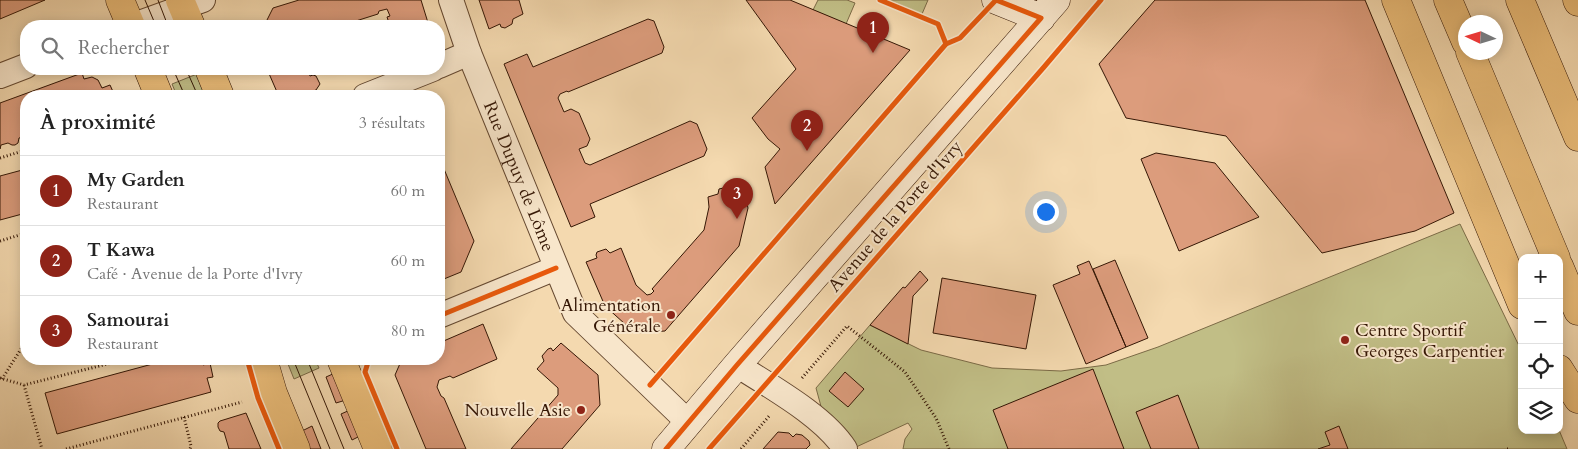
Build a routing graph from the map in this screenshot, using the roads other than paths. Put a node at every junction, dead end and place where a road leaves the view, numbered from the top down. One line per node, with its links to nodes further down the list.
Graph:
1 (120, 0): 9 (main road)
2 (451, 0): 12 (street, Rue Dupuy de Lôme)
3 (996, 0): 8 (main road)
4 (1396, 0): 27 (main road)
5 (1448, 0): 11 (main road)
6 (1520, 0): 23 (main road)
7 (189, 8): 10 (street)
8 (1049, 9): 32 (main road, Avenue de la Porte d'Ivry)
9 (128, 20)
10 (150, 20)
11 (1458, 23)
12 (469, 53): 14 (street); 25 (street, Rue Dupuy de Lôme)
13 (1473, 60): 24 (main road)
14 (445, 63)
15 (20, 68): 19 (street)
16 (151, 75): 20 (main road)
17 (211, 75): 21 (main road)
18 (418, 75): 22 (street)
19 (0, 76)
20 (157, 90)
21 (218, 90)
22 (380, 90)
23 (1578, 137)
24 (1554, 254)
25 (556, 268): 29 (street); 35 (street, Rue Dupuy de Lôme)
26 (1563, 275): 28 (main road)
27 (1520, 299)
28 (1578, 311)
29 (445, 314)
30 (265, 365): 36 (main road)
31 (343, 365): 37 (main road)
32 (737, 365): 35 (main road, Avenue de la Porte d'Ivry); 39 (street)
33 (1563, 375): 34 (main road)
34 (1578, 399)
35 (689, 423): 38 (main road, Avenue de la Porte d'Ivry)
36 (296, 449)
37 (378, 449)
38 (666, 449)
39 (846, 449)

